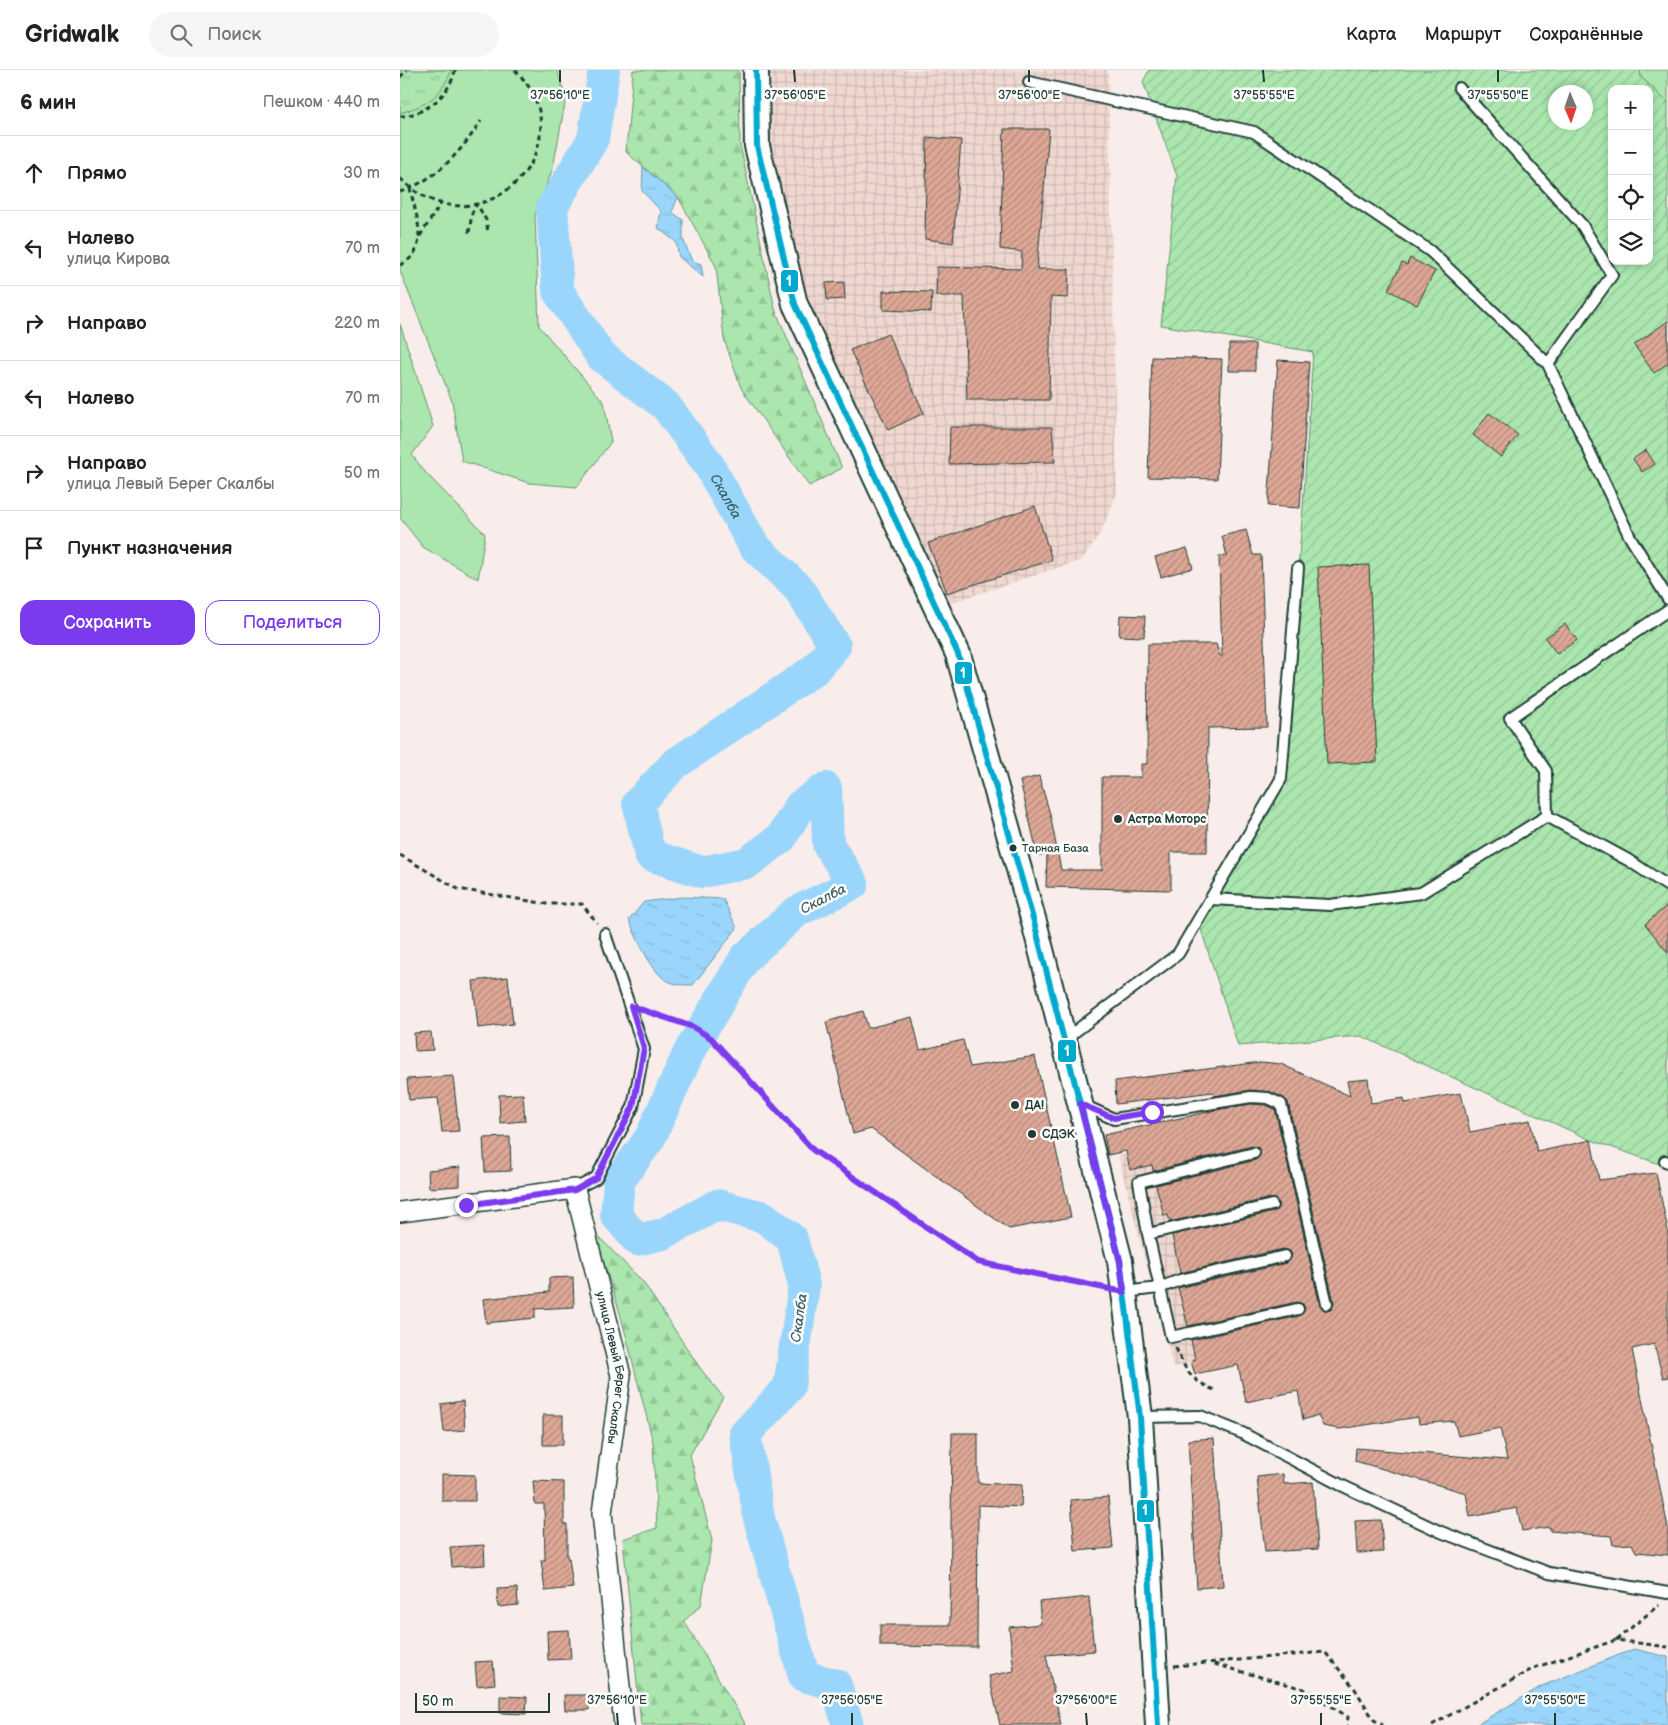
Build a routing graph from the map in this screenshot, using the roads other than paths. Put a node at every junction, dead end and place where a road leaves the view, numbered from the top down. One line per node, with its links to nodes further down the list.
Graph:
1 (756, 70): 12 (street)
2 (1029, 82): 4 (lane)
3 (1459, 88): 4 (lane)
4 (1548, 364): 6 (lane)
5 (1298, 568): 10 (lane)
6 (1668, 599)
7 (1668, 610): 8 (lane)
8 (1547, 816): 9 (lane); 10 (lane)
9 (1668, 886)
10 (1210, 899): 12 (lane)
11 (605, 934): 15 (lane)
12 (1064, 1040): 13 (street)
13 (1080, 1104): 21 (street); 22 (lane)
14 (1254, 1153): 18 (lane)
15 (575, 1190): 17 (street); 26 (street, улица Левый Берег Скалбы)
16 (1272, 1205): 18 (lane)
17 (400, 1212)
18 (1148, 1234): 20 (lane)
19 (1285, 1256): 20 (lane)
20 (1159, 1288): 21 (lane); 23 (lane)
21 (1124, 1292): 24 (street)
22 (1327, 1304)
23 (1298, 1309)
24 (1140, 1418): 25 (lane); 27 (street)
25 (1668, 1593)
26 (624, 1725)
27 (1158, 1725)

